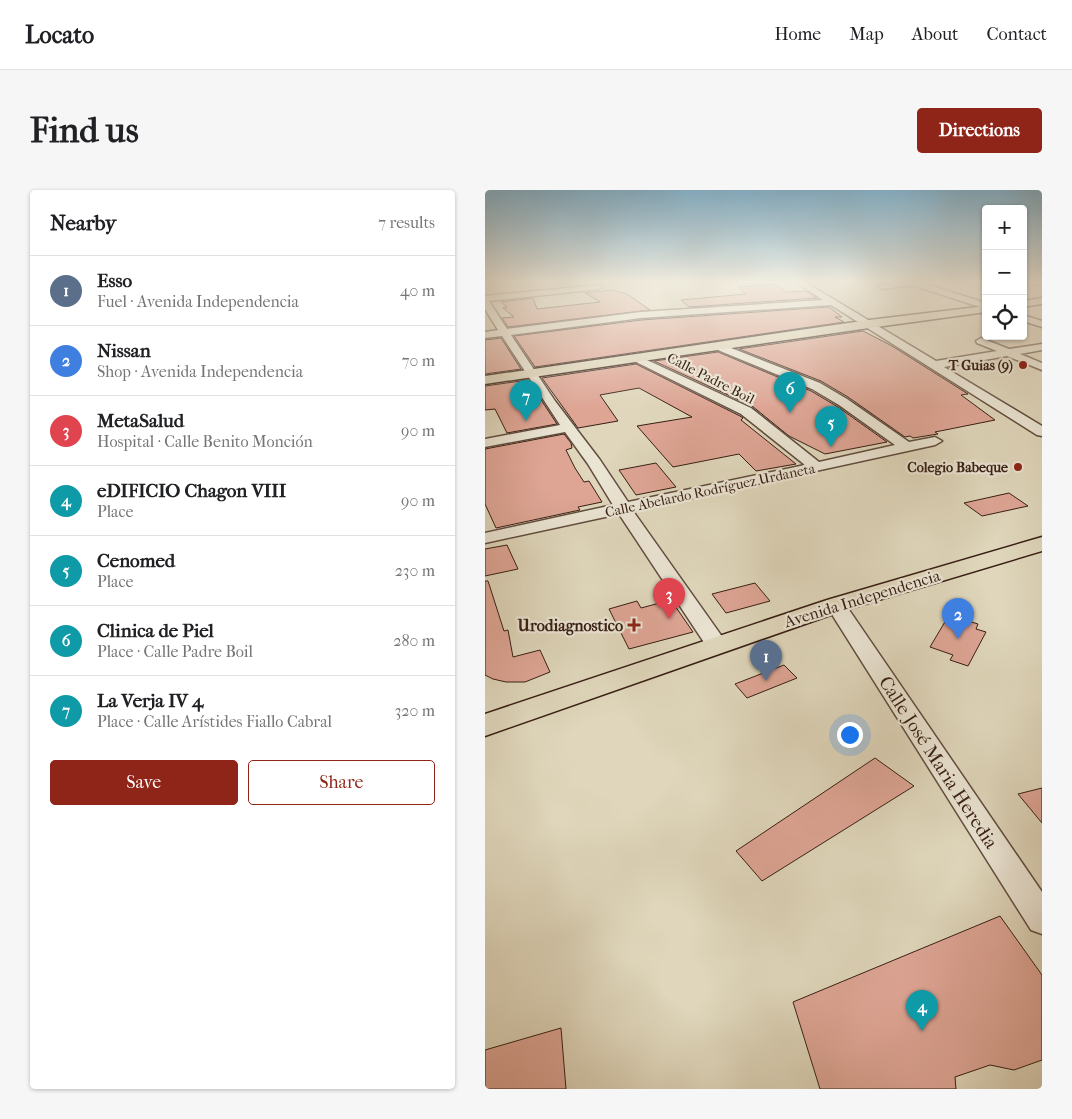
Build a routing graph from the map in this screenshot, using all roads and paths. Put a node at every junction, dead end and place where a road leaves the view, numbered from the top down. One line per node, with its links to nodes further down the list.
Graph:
1 (500, 324): 4 (street)
2 (569, 324): 4 (street)
3 (869, 324): 7 (main road); 11 (street)
4 (505, 332): 5 (street); 13 (street)
5 (485, 335)
6 (981, 341): 9 (street)
7 (717, 346): 10 (main road); 21 (street)
8 (1042, 347): 9 (street)
9 (1010, 352): 11 (street); 12 (street)
10 (636, 358): 13 (main road); 22 (street, Calle Padre Boil)
11 (934, 365): 16 (street)
12 (1042, 367)
13 (532, 373): 14 (main road); 17 (street)
14 (485, 380)
15 (1042, 421): 16 (street)
16 (1029, 424): 18 (street)
17 (567, 428): 20 (street); 23 (street)
18 (1042, 432)
19 (935, 441): 21 (street, Calle Abelardo Rodríguez Urdaneta)
20 (485, 442)
21 (905, 446): 22 (street, Calle Abelardo Rodríguez Urdaneta)
22 (817, 467): 23 (street, Calle Abelardo Rodríguez Urdaneta)
23 (623, 508): 24 (street, Calle Abelardo Rodríguez Urdaneta); 27 (street)
24 (485, 538)
25 (1042, 544): 26 (main road, Avenida Independencia)
26 (836, 605): 27 (main road, Avenida Independencia); 29 (street, Calle José Maria Heredia)
27 (717, 645): 28 (main road, Avenida Independencia)
28 (485, 724)
29 (1042, 919)

